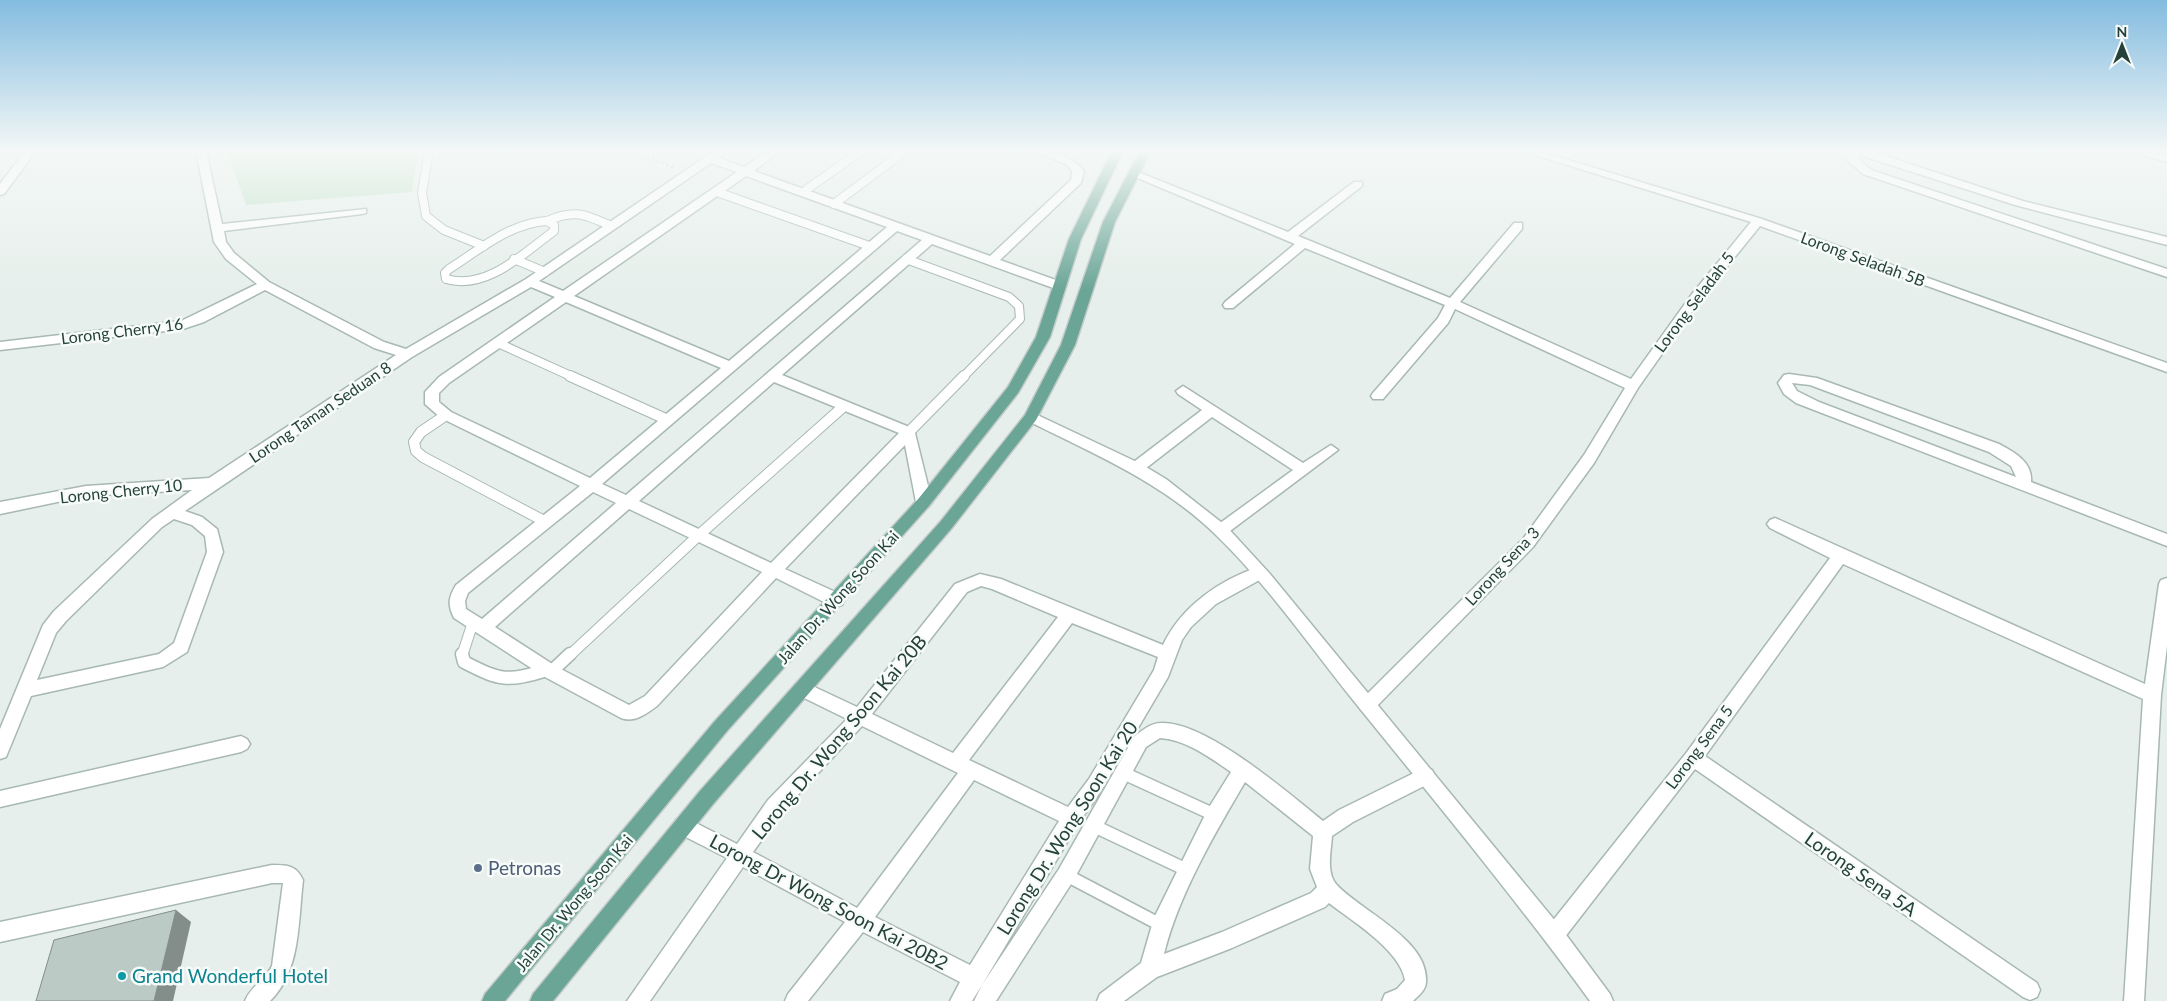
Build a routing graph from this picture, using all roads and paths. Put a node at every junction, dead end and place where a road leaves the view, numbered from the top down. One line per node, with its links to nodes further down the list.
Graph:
1 (211, 198): 27 (street)
2 (423, 198): 32 (lane)
3 (653, 198): 23 (street, Lorong Taman Seduan 8)
4 (709, 198): 42 (street)
5 (733, 198): 33 (lane)
6 (818, 198): 17 (street)
7 (842, 198): 17 (lane)
8 (1059, 198): 36 (street)
9 (1095, 198): 41 (main road, Jalan Dr. Wong Soon Kai)
10 (1122, 198): 57 (main road, Jalan Dr. Wong Soon Kai)
11 (1192, 198): 28 (street)
12 (1340, 198): 28 (street)
13 (1681, 198): 22 (street, Lorong Seladah 5B)
14 (1943, 198): 20 (street)
15 (2003, 198): 16 (street)
16 (2019, 203): 18 (street); 20 (street)
17 (834, 204): 24 (street)
18 (2042, 209): 26 (street); 30 (street)
19 (362, 211): 27 (street)
20 (2009, 220): 26 (street)
21 (547, 221): 23 (lane); 32 (lane); 34 (lane)
22 (1758, 221): 49 (street, Lorong Seladah 5B); 51 (street, Lorong Seladah 5)
23 (611, 226): 37 (street, Lorong Taman Seduan 8)
24 (896, 226): 29 (street); 33 (street)
25 (1518, 226): 43 (street)
26 (2029, 226): 38 (street)
27 (217, 228): 40 (street)
28 (1289, 237): 31 (street)
29 (930, 238): 35 (street); 36 (street)
30 (2167, 241)
31 (1302, 244): 43 (street); 44 (street)
32 (484, 246): 34 (lane)
33 (872, 247): 48 (street)
34 (514, 259): 37 (lane)
35 (906, 259): 50 (street); 59 (lane)
36 (992, 261): 41 (street)
37 (545, 272): 39 (street, Lorong Taman Seduan 8)
38 (2167, 273)
39 (530, 282): 42 (street); 47 (street, Lorong Taman Seduan 8)
40 (265, 285): 46 (street, Lorong Cherry 16); 47 (street)
41 (1060, 286): 67 (main road, Jalan Dr. Wong Soon Kai)
42 (566, 297): 45 (street); 48 (street)
43 (1452, 303): 51 (street); 53 (street)
44 (1229, 305)
45 (498, 343): 56 (street); 58 (lane)
46 (0, 346)
47 (407, 354): 63 (street, Lorong Taman Seduan 8)
48 (731, 366): 58 (street)
49 (2167, 368)
50 (772, 376): 54 (street); 66 (street)
51 (1633, 386): 87 (street, Lorong Sena 3)
52 (1182, 391): 55 (street)
53 (1378, 396)
54 (844, 406): 59 (street); 73 (lane)
55 (1212, 410): 61 (street); 62 (street)
56 (446, 415): 65 (street); 70 (lane)
57 (1031, 416): 61 (street); 84 (main road, Jalan Dr. Wong Soon Kai)
58 (668, 420): 65 (street)
59 (909, 432): 67 (street); 76 (street)
60 (1331, 450): 62 (street)
61 (1136, 468): 72 (street)
62 (1304, 470): 72 (street)
63 (212, 483): 68 (street, Lorong Cherry 10); 69 (street, Lorong Taman Seduan 8)
64 (2023, 484): 64 (street); 74 (street)
65 (590, 486): 66 (street); 70 (street)
66 (628, 501): 73 (street); 81 (street)
67 (924, 502): 79 (main road, Jalan Dr. Wong Soon Kai)
68 (0, 508)
69 (172, 512): 85 (street, Lorong Taman Seduan 8); 85 (street)
70 (546, 522): 81 (street)
71 (1775, 524): 75 (street)
72 (1221, 530): 77 (street)
73 (699, 535): 76 (street); 83 (lane)
74 (2167, 540)
75 (1840, 556): 86 (street); 91 (street, Lorong Sena 5)
76 (774, 570): 79 (street); 83 (street)
77 (1259, 573): 82 (street, Lorong Dr. Wong Soon Kai 20); 87 (street)
78 (2167, 584): 86 (street)
79 (836, 600): 114 (main road, Jalan Dr. Wong Soon Kai)
80 (1069, 615): 82 (street); 88 (street, Lorong Dr. Wong Soon Kai 20B); 92 (street)
81 (478, 625): 83 (street); 83 (lane)
82 (1166, 653): 98 (street, Lorong Dr. Wong Soon Kai 20)
83 (549, 671)
84 (802, 689): 88 (street); 99 (main road, Jalan Dr. Wong Soon Kai)
85 (25, 690): 90 (street, Lorong Taman Seduan 8)
86 (2152, 695): 123 (street)
87 (1367, 705): 95 (street)
88 (860, 717): 92 (street); 102 (street, Lorong Dr. Wong Soon Kai 20B)
89 (241, 744): 96 (street)
90 (0, 751)
91 (1692, 758): 109 (street, Lorong Sena 5); 112 (street, Lorong Sena 5A)
92 (963, 767): 98 (street); 106 (street)
93 (1242, 771): 94 (street); 97 (street); 101 (street)
94 (1123, 773): 97 (lane); 100 (street)
95 (1426, 776): 101 (street); 109 (street)
96 (0, 799)
97 (1215, 815): 103 (street)
98 (1071, 818): 111 (street, Lorong Dr. Wong Soon Kai 20)
99 (683, 826): 102 (street, Lorong Dr Wong Soon Kai 20B2); 115 (main road, Jalan Dr. Wong Soon Kai)
100 (1094, 826): 103 (lane); 104 (street)
101 (1323, 832): 105 (street)
102 (741, 854): 106 (street, Lorong Dr Wong Soon Kai 20B2); 116 (street, Lorong Dr. Wong Soon Kai 20B)
103 (1187, 870): 107 (street)
104 (1066, 875): 107 (lane); 119 (street)
105 (1328, 890): 110 (street); 121 (street)
106 (859, 920): 111 (street, Lorong Dr Wong Soon Kai 20B2); 117 (street)
107 (1161, 925): 110 (street)
108 (0, 932): 113 (street)
109 (1554, 935): 122 (street)
110 (1150, 969): 120 (street)
111 (975, 978): 118 (street, Lorong Dr. Wong Soon Kai 20)
112 (2030, 990)
113 (255, 1001)
114 (492, 1001)
115 (540, 1001)
116 (636, 1001)
117 (796, 1001)
118 (960, 1001)
119 (984, 1001)
120 (1107, 1001)
121 (1392, 1001)
122 (1603, 1001)
123 (2134, 1001)

